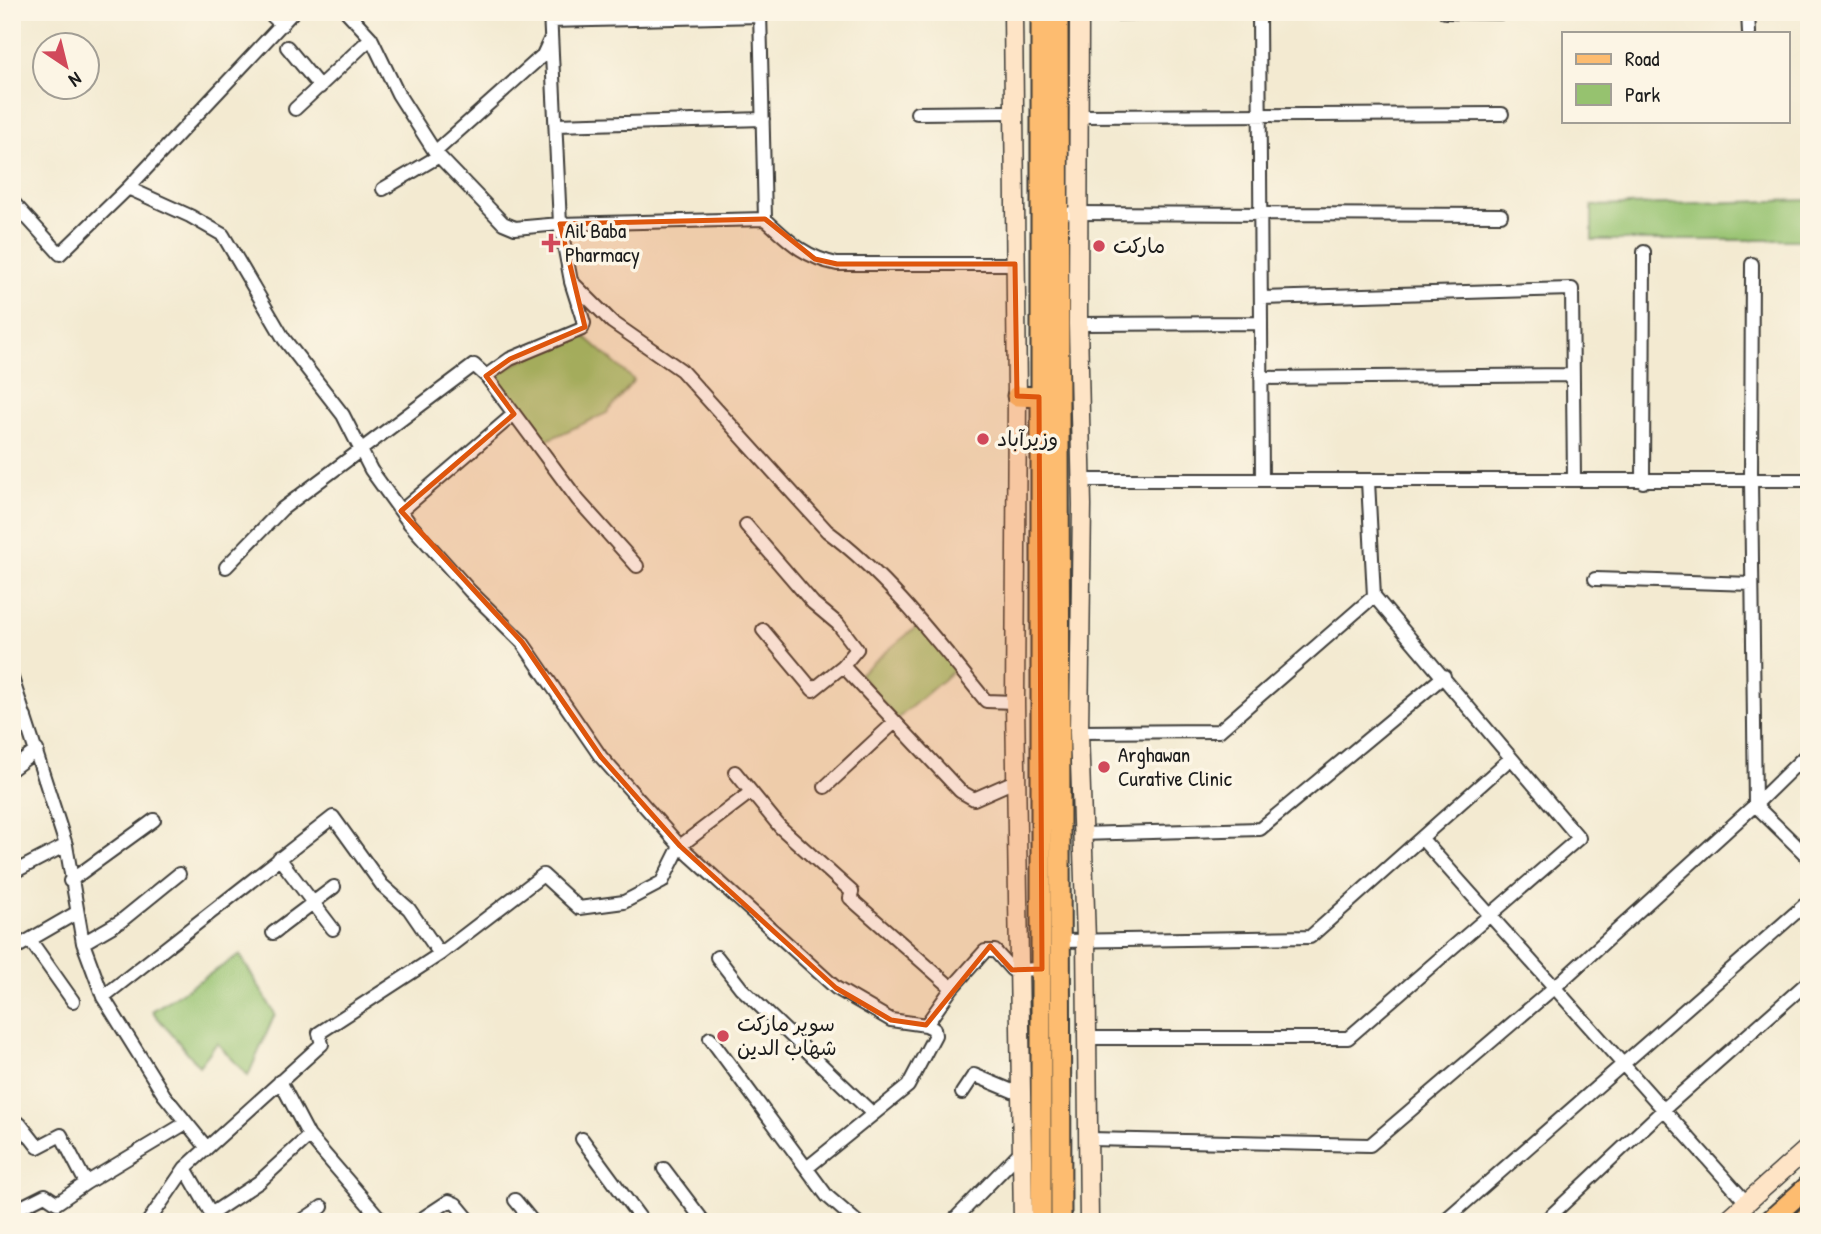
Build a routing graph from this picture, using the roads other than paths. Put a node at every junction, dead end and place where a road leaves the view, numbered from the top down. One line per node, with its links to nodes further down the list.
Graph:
1 (268, 12): 15 (street)
2 (293, 12): 15 (street)
3 (347, 12): 17 (street)
4 (1013, 12): 22 (street)
5 (1041, 12): 50 (main road)
6 (1058, 12): 34 (main road)
7 (1205, 12): 11 (street)
8 (1259, 12): 26 (street)
9 (1445, 12): 12 (street)
10 (1748, 12): 16 (street)
11 (1079, 13): 25 (street)
12 (1500, 13)
13 (760, 14): 14 (street); 27 (street)
14 (550, 16): 18 (street)
15 (282, 25): 30 (street)
16 (1749, 32)
17 (371, 38): 20 (street); 29 (street)
18 (550, 40): 28 (street); 29 (street)
19 (287, 47): 20 (street)
20 (320, 87): 21 (street)
21 (295, 109)
22 (1013, 112): 23 (street); 40 (street)
23 (918, 113)
24 (1502, 114): 26 (street)
25 (1078, 116): 26 (street); 33 (street)
26 (1260, 116): 36 (street)
27 (763, 119): 28 (street); 37 (street)
28 (556, 125): 38 (street)
29 (437, 154): 31 (street); 38 (street)
30 (128, 188): 32 (street); 52 (street)
31 (383, 189)
32 (14, 208)
33 (1079, 212): 34 (street); 36 (street); 45 (street)
34 (1058, 215): 62 (main road)
35 (1501, 215): 36 (street)
36 (1261, 216): 43 (street)
37 (765, 219): 38 (street); 40 (street)
38 (560, 224): 42 (street)
39 (1644, 252): 59 (street)
40 (1015, 264): 49 (street)
41 (1752, 264): 54 (street)
42 (571, 281): 47 (street); 72 (street)
43 (1261, 298): 44 (street); 46 (street)
44 (1261, 323): 45 (street); 48 (street)
45 (1078, 324): 55 (street)
46 (1573, 375): 48 (street); 53 (street)
47 (485, 376): 51 (street); 52 (street)
48 (1262, 378): 57 (street)
49 (1017, 396): 50 (main road); 72 (street)
50 (1039, 397): 62 (main road)
51 (514, 414): 60 (street); 63 (street)
52 (360, 447): 60 (street); 64 (street)
53 (1574, 479): 58 (street); 59 (street)
54 (1751, 479): 56 (street); 59 (street); 66 (street)
55 (1081, 480): 57 (street); 76 (street)
56 (1809, 480)
57 (1262, 481): 58 (street)
58 (1368, 481): 67 (street)
59 (1643, 482)
60 (401, 511): 90 (street)
61 (746, 525): 69 (street)
62 (1049, 526): 105 (main road); 110 (main road)
63 (637, 566)
64 (226, 567)
65 (1595, 579): 66 (street)
66 (1752, 584): 85 (street)
67 (1374, 596): 70 (street); 76 (street)
68 (763, 630): 69 (street)
69 (843, 666): 74 (street)
70 (1444, 676): 79 (street); 87 (street)
71 (12, 678): 73 (street)
72 (1015, 702): 82 (street)
73 (25, 717): 75 (street); 77 (street)
74 (895, 723): 82 (street); 83 (street)
75 (12, 724)
76 (1079, 732): 87 (street)
77 (37, 750): 80 (street); 89 (street)
78 (1809, 752): 85 (street)
79 (1511, 758): 88 (street); 100 (street)
80 (12, 769)
81 (735, 772): 84 (street)
82 (1017, 780): 111 (street)
83 (825, 787)
84 (751, 792): 90 (street); 114 (street)
85 (1755, 805): 92 (street); 113 (street)
86 (155, 820): 95 (street)
87 (1080, 834): 103 (street)
88 (1422, 839): 100 (street); 103 (street)
89 (66, 845): 93 (street); 95 (street)
90 (680, 846): 108 (street); 117 (street)
91 (279, 858): 98 (street); 108 (street); 115 (street)
92 (1809, 858)
93 (12, 873)
94 (179, 874): 106 (street)
95 (70, 881): 99 (street)
96 (334, 887): 98 (street)
97 (1809, 901): 120 (street)
98 (312, 902): 101 (street); 102 (street)
99 (76, 913): 104 (street); 106 (street)
100 (1490, 913): 113 (street); 119 (street)
101 (333, 929)
102 (273, 933)
103 (1086, 939): 105 (street); 119 (street)
104 (30, 940): 107 (street); 116 (street)
105 (1061, 941): 157 (main road)
106 (83, 943): 115 (street)
107 (12, 950)
108 (440, 954): 121 (street)
109 (718, 957): 125 (street)
110 (1042, 969): 111 (street); 156 (main road)
111 (1021, 970): 114 (street); 123 (street)
112 (1809, 981): 124 (street)
113 (1556, 986): 120 (street); 130 (street)
114 (952, 988): 117 (street)
115 (103, 997): 126 (street)
116 (73, 1001)
117 (926, 1025): 125 (street)
118 (710, 1038): 134 (street)
119 (1087, 1038): 130 (street)
120 (1623, 1063): 124 (street); 159 (street)
121 (280, 1081): 128 (street); 132 (street)
122 (962, 1093): 123 (street)
123 (1022, 1095): 133 (street)
124 (1664, 1109): 142 (street); 160 (street)
125 (872, 1113): 134 (street)
126 (186, 1123): 132 (street); 137 (street)
127 (20, 1124): 137 (street)
128 (309, 1136): 144 (street); 147 (street)
129 (582, 1139): 151 (street)
130 (1088, 1139): 158 (street)
131 (1809, 1147): 142 (street)
132 (207, 1149): 135 (street)
133 (1023, 1149): 154 (street); 155 (street)
134 (808, 1167): 153 (street)
135 (185, 1168): 144 (street); 145 (street)
136 (664, 1169): 152 (street)
137 (86, 1182): 140 (street)
138 (1809, 1185): 161 (main road)
139 (515, 1200): 150 (street)
140 (12, 1203)
141 (322, 1207): 146 (street)
142 (1740, 1214)
143 (1809, 1215): 162 (main road)
144 (213, 1218)
145 (148, 1222)
146 (300, 1222)
147 (383, 1222)
148 (417, 1222): 149 (street)
149 (471, 1222)
150 (533, 1222)
151 (643, 1222)
152 (704, 1222)
153 (857, 1222)
154 (952, 1222)
155 (1023, 1222)
156 (1041, 1222)
157 (1061, 1222)
158 (1089, 1222)
159 (1443, 1222)
160 (1544, 1222)
161 (1768, 1222)
162 (1801, 1222)

